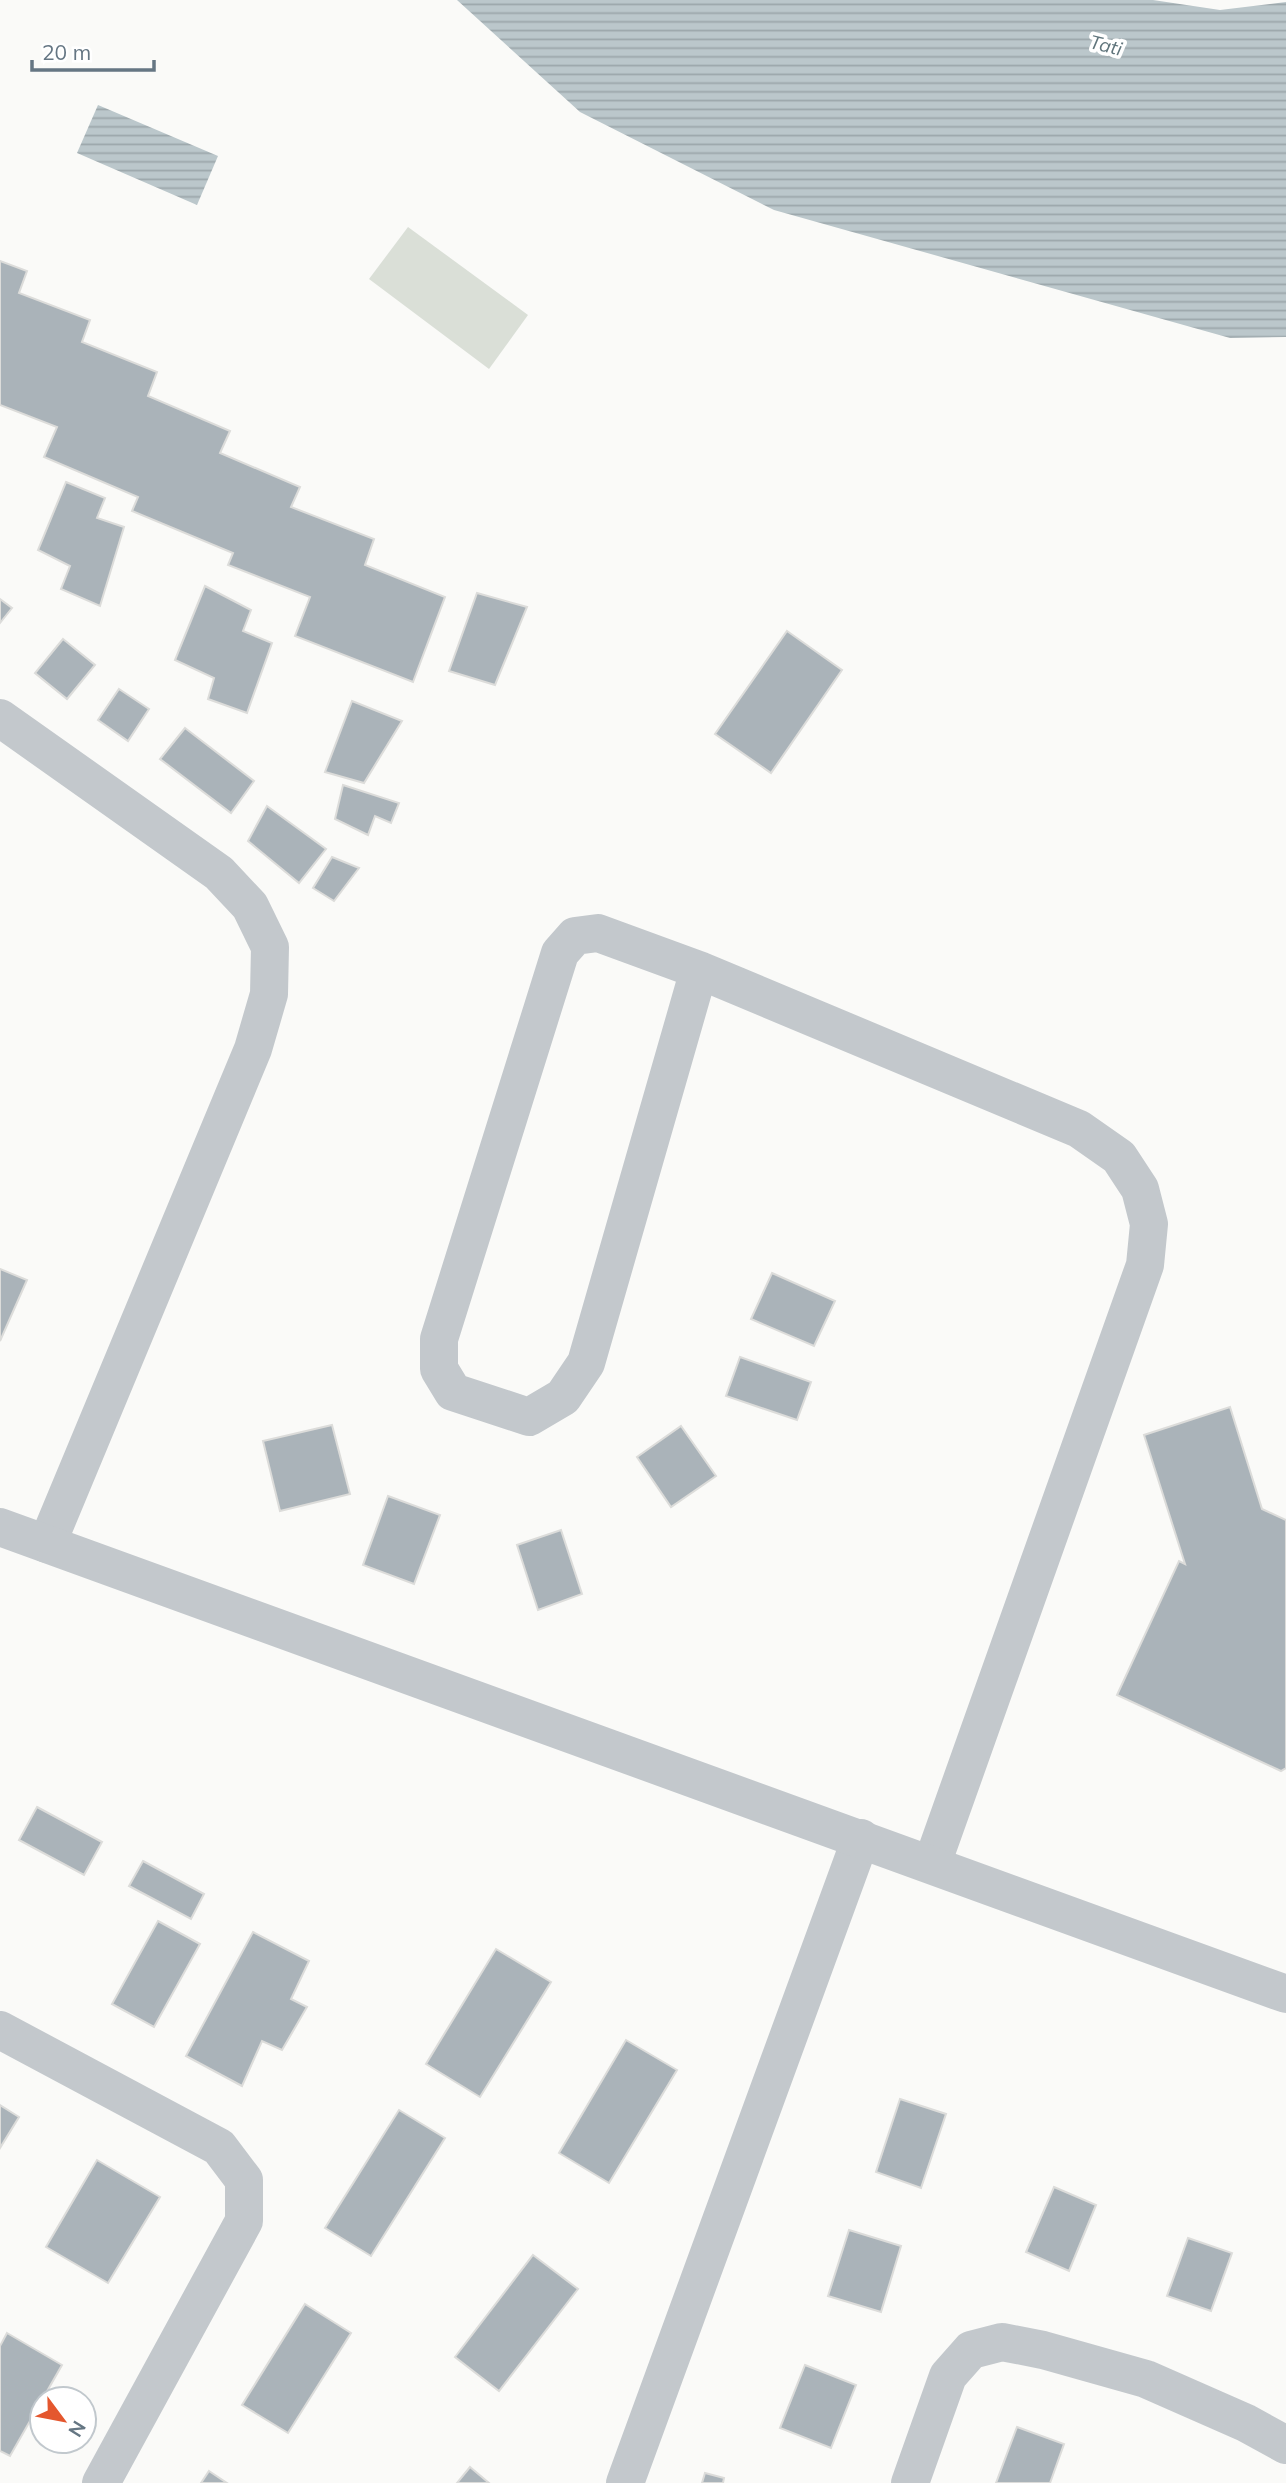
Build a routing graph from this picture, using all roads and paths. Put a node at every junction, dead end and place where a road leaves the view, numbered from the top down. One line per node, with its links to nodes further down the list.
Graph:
1 (0, 718): 4 (street)
2 (699, 970): 2 (street); 6 (street)
3 (0, 1527): 4 (street)
4 (47, 1544): 5 (street)
5 (861, 1838): 6 (street); 11 (street)
6 (932, 1864): 7 (street)
7 (1286, 1994)
8 (0, 2030): 10 (street)
9 (1286, 2445): 12 (street)
10 (101, 2483)
11 (625, 2483)
12 (910, 2483)

